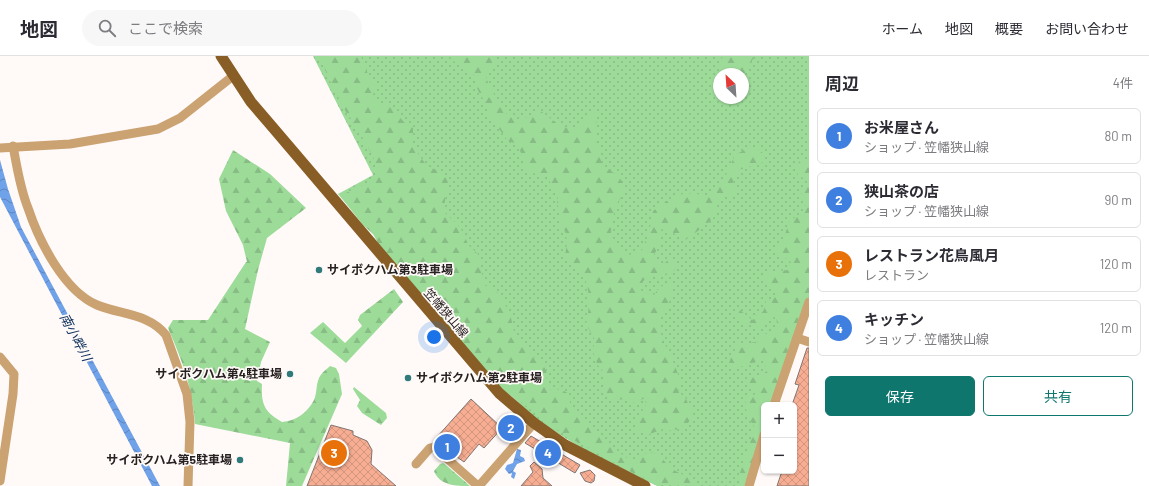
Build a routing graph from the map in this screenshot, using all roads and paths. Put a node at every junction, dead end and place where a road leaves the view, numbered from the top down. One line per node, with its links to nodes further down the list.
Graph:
1 (221, 56): 2 (main road, 笠幡狭山線)
2 (233, 76): 3 (street); 9 (main road, 笠幡狭山線)
3 (6, 147): 13 (street)
4 (809, 302): 5 (street)
5 (797, 338): 6 (street); 8 (street)
6 (809, 342)
7 (0, 356): 12 (street)
8 (775, 402)
9 (534, 423): 14 (street); 15 (main road, 笠幡狭山線)
10 (763, 438): 16 (street)
11 (416, 464): 14 (street)
12 (0, 481)
13 (188, 486)
14 (479, 486)
15 (645, 486)
16 (749, 486)

